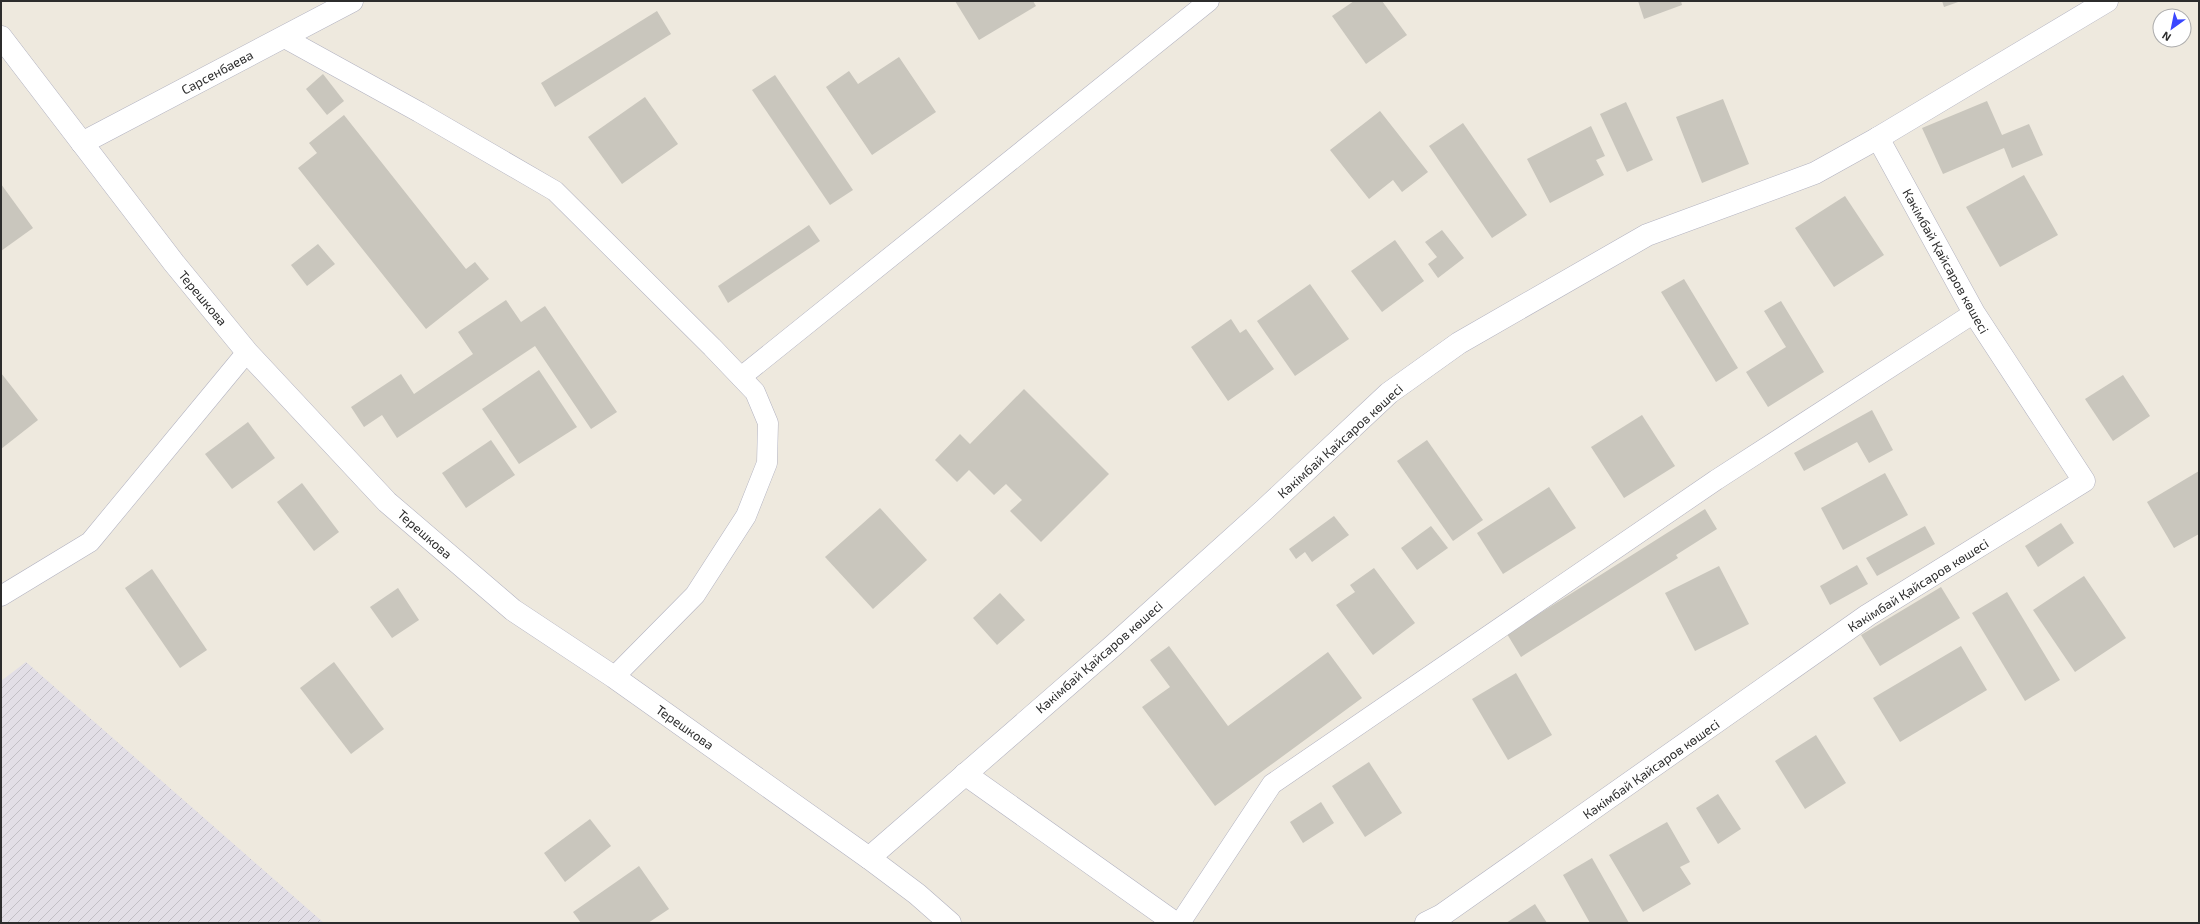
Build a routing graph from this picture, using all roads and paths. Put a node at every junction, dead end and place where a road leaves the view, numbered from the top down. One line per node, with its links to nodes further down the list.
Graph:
1 (352, 1): 5 (street, Сарсенбаева)
2 (1209, 1): 10 (lane)
3 (2108, 1): 6 (street, Кәкімбай Қайсаров көшесі)
4 (1, 37): 7 (street, Терешкова)
5 (283, 37): 7 (street, Сарсенбаева); 10 (lane)
6 (1878, 138): 8 (street, Кәкімбай Қайсаров көшесі); 13 (street, Кәкімбай Қайсаров көшесі)
7 (82, 143): 9 (street, Терешкова)
8 (1974, 313): 17 (lane); 18 (street, Кәкімбай Қайсаров көшесі)
9 (247, 352): 11 (lane); 12 (street, Терешкова)
10 (740, 377): 12 (lane)
11 (1, 596)
12 (614, 677): 14 (street, Терешкова)
13 (965, 774): 14 (street, Кәкімбай Қайсаров көшесі); 16 (street)
14 (869, 858): 15 (street, Терешкова)
15 (950, 923)
16 (1175, 923)
17 (1180, 923)
18 (1426, 923)

